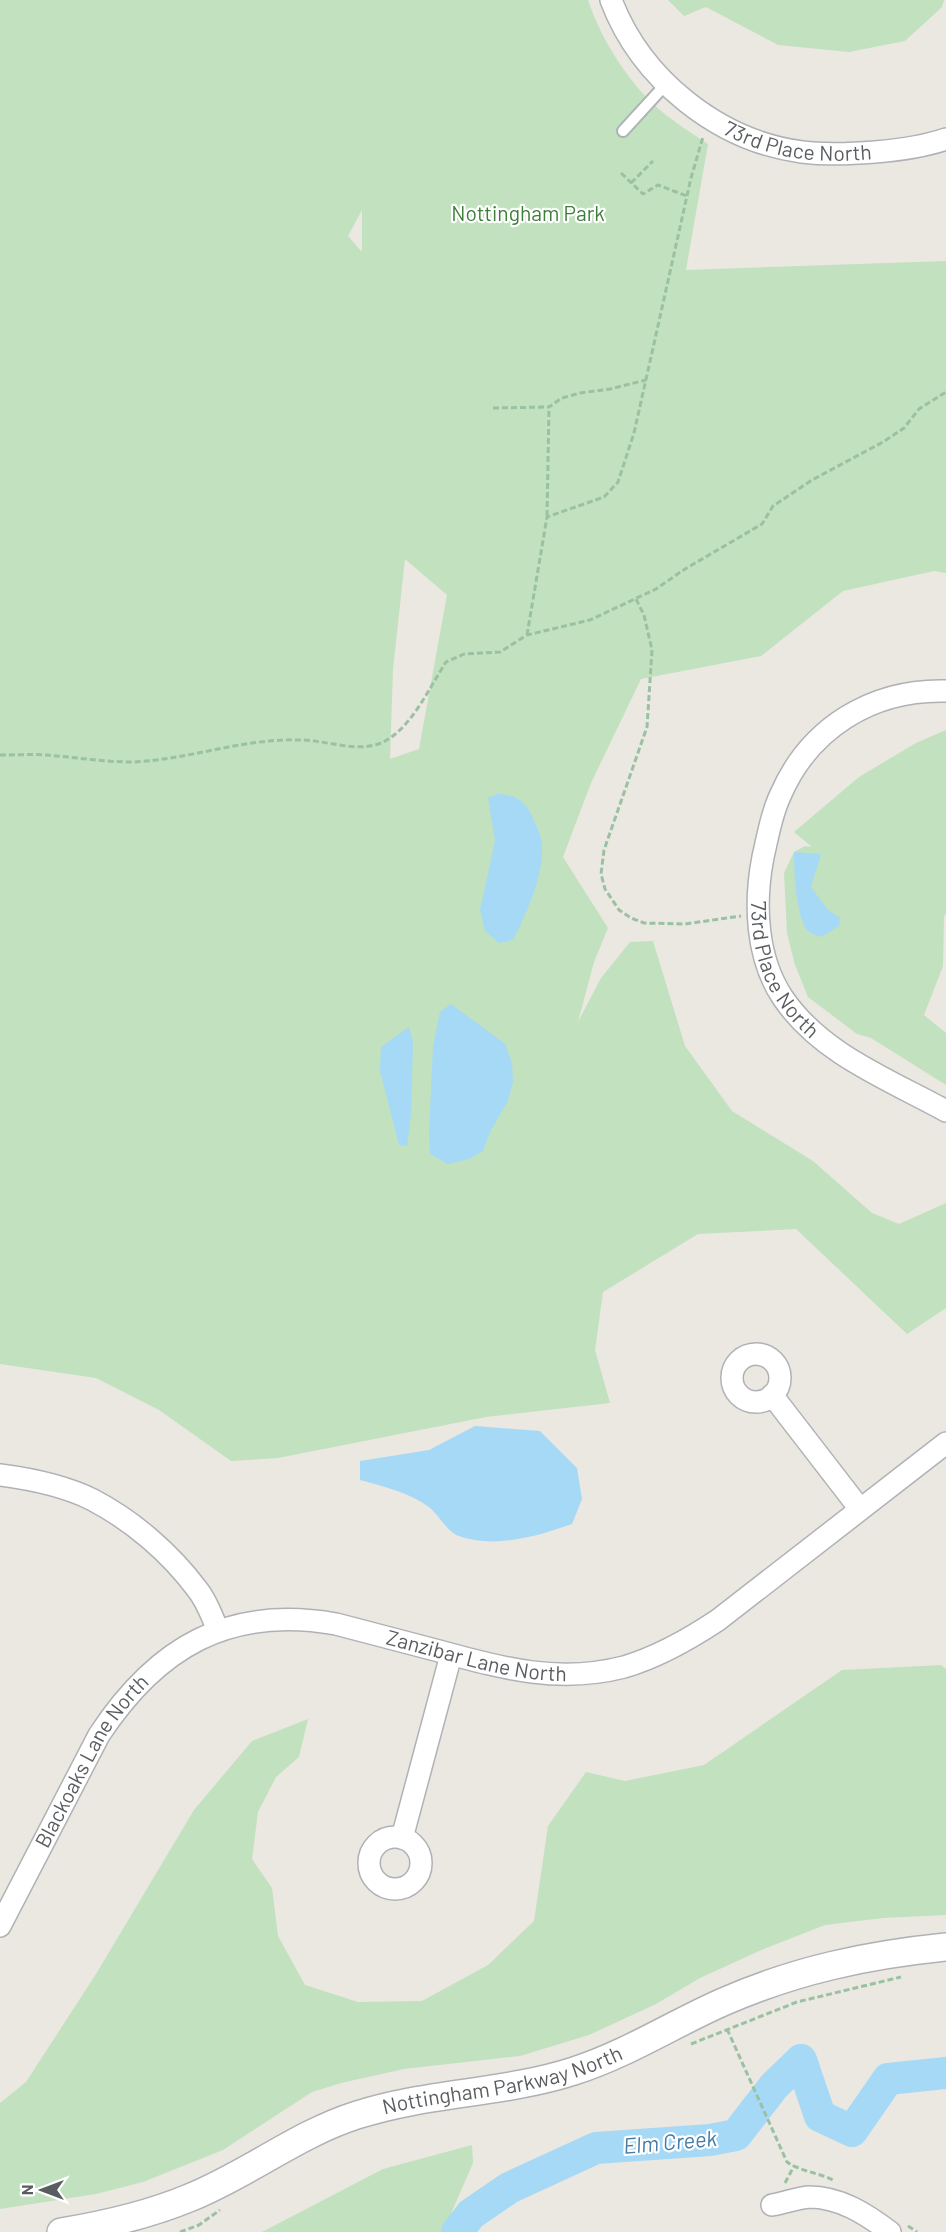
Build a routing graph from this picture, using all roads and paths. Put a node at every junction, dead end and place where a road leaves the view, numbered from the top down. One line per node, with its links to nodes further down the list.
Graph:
1 (611, 0): 2 (street, 73rd Place North)
2 (666, 84): 3 (street, 73rd Place North); 4 (lane)
3 (711, 119): 5 (street, 73rd Place North); 9 (path)
4 (623, 130)
5 (946, 139)
6 (653, 161): 8 (path)
7 (621, 173): 8 (path)
8 (631, 183): 9 (path)
9 (687, 196): 10 (path)
10 (646, 380): 12 (path); 14 (path)
11 (946, 392): 15 (path)
12 (549, 407): 13 (path); 14 (path)
13 (493, 408)
14 (547, 517): 16 (path)
15 (636, 598): 16 (path); 19 (path)
16 (527, 635): 18 (path)
17 (946, 691): 19 (street, 73rd Place North)
18 (0, 755)
19 (758, 914): 20 (street, 73rd Place North)
20 (946, 1111)
21 (772, 1395): 24 (street)
22 (946, 1443): 24 (street, Zanzibar Lane North)
23 (0, 1475): 25 (street)
24 (860, 1509): 26 (street, Zanzibar Lane North)
25 (219, 1630): 26 (street, Zanzibar Lane North); 28 (street, Blackoaks Lane North)
26 (451, 1655): 27 (street)
27 (402, 1838)
28 (0, 1926)
29 (946, 1947): 33 (street, Nottingham Parkway North)
30 (727, 2029): 31 (path)
31 (784, 2156)
32 (772, 2205): 34 (street)
33 (62, 2232)
34 (890, 2232)

